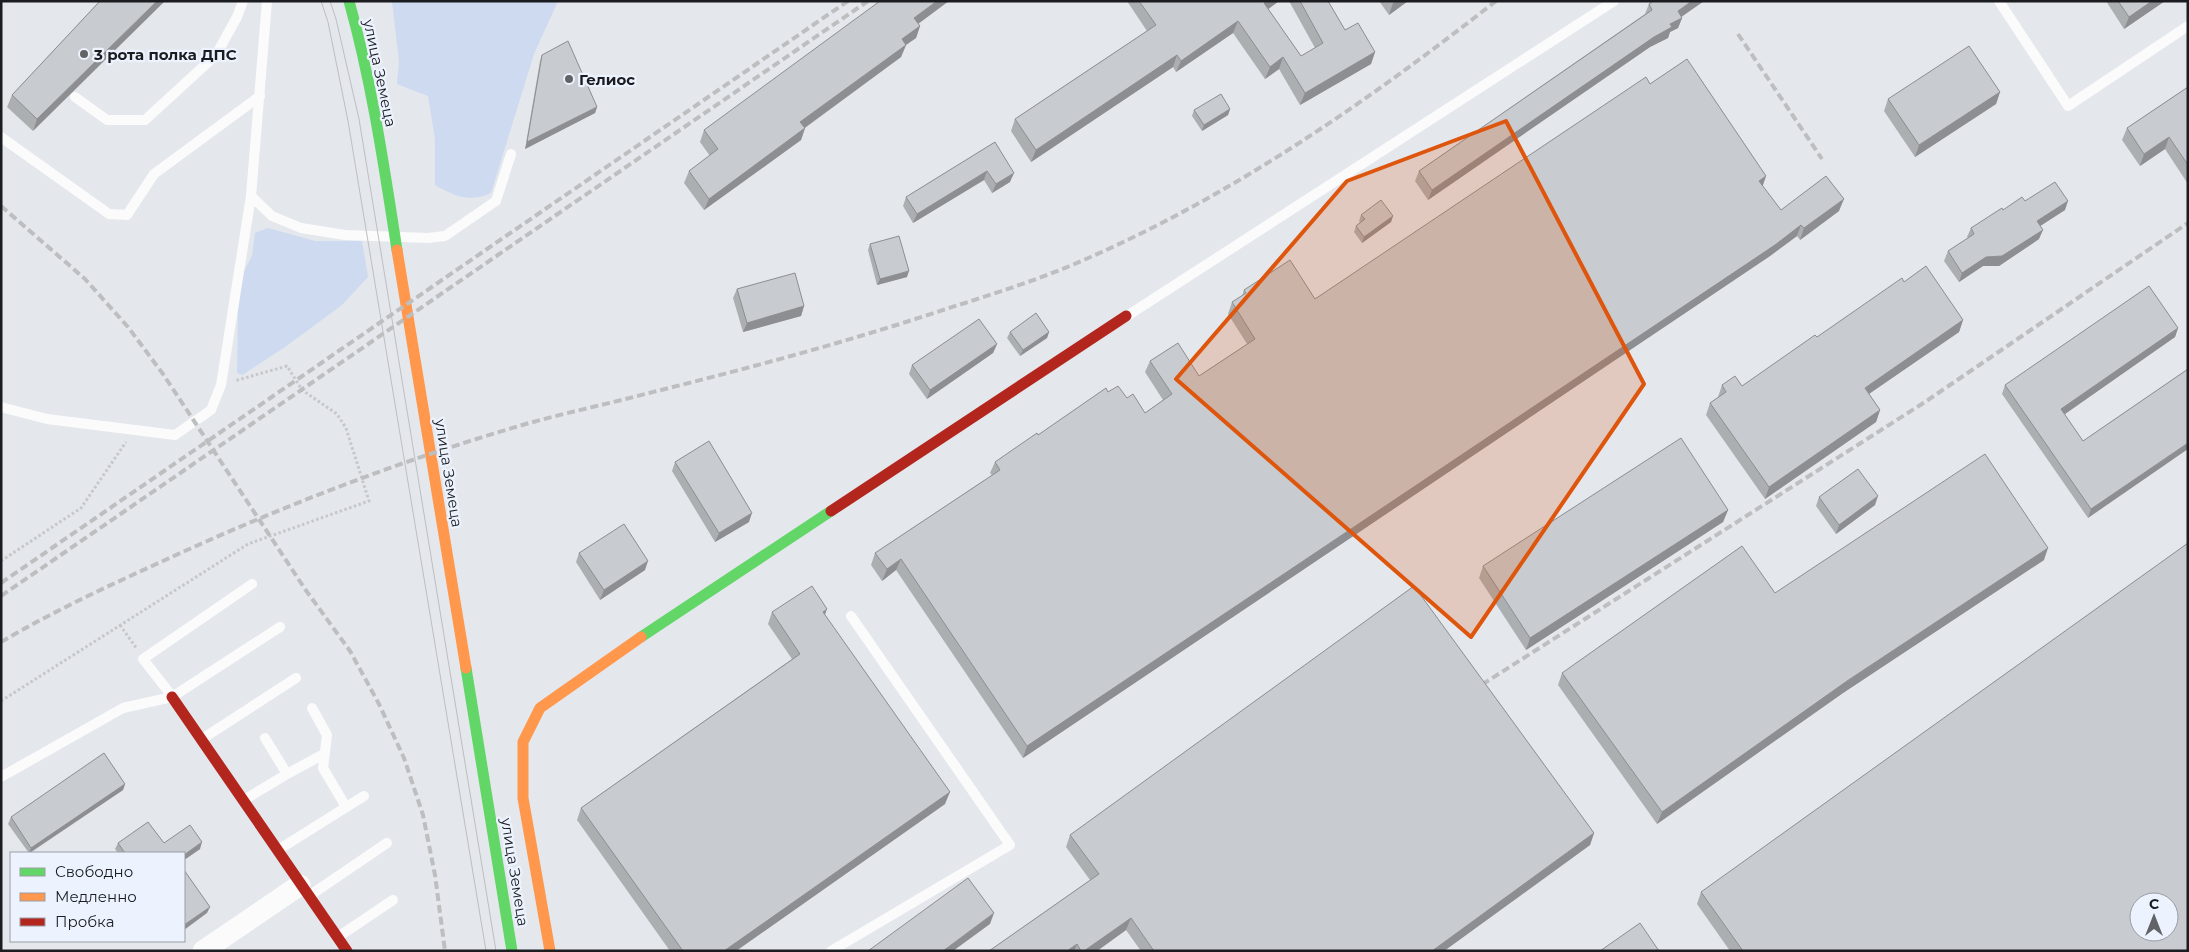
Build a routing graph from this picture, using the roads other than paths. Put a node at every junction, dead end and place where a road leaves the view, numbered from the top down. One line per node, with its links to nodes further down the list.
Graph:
1 (243, 1): 8 (lane)
2 (267, 1): 7 (lane)
3 (349, 1): 35 (street, улица Земеца)
4 (1614, 1): 12 (lane)
5 (1999, 1): 6 (lane)
6 (2188, 26)
7 (260, 96): 9 (lane); 11 (lane)
8 (75, 97)
9 (1, 136)
10 (511, 154): 11 (lane)
11 (250, 196): 13 (lane)
12 (1126, 316): 36 (street)
13 (1, 407)
14 (252, 584): 18 (lane)
15 (851, 616): 37 (lane)
16 (280, 627): 18 (lane)
17 (296, 678): 21 (lane)
18 (172, 697): 21 (street); 24 (lane)
19 (312, 708): 22 (lane)
20 (265, 738): 23 (lane)
21 (201, 739): 26 (street)
22 (324, 754): 23 (lane); 27 (lane)
23 (287, 774): 26 (lane)
24 (1, 777)
25 (364, 796): 27 (lane)
26 (243, 801): 29 (street)
27 (346, 807): 29 (lane)
28 (387, 843): 30 (lane)
29 (277, 851): 30 (street)
30 (304, 891): 32 (street); 33 (street)
31 (392, 900): 32 (lane)
32 (337, 937): 34 (street)
33 (203, 951)
34 (347, 951)
35 (512, 951)
36 (550, 951)
37 (831, 951)

